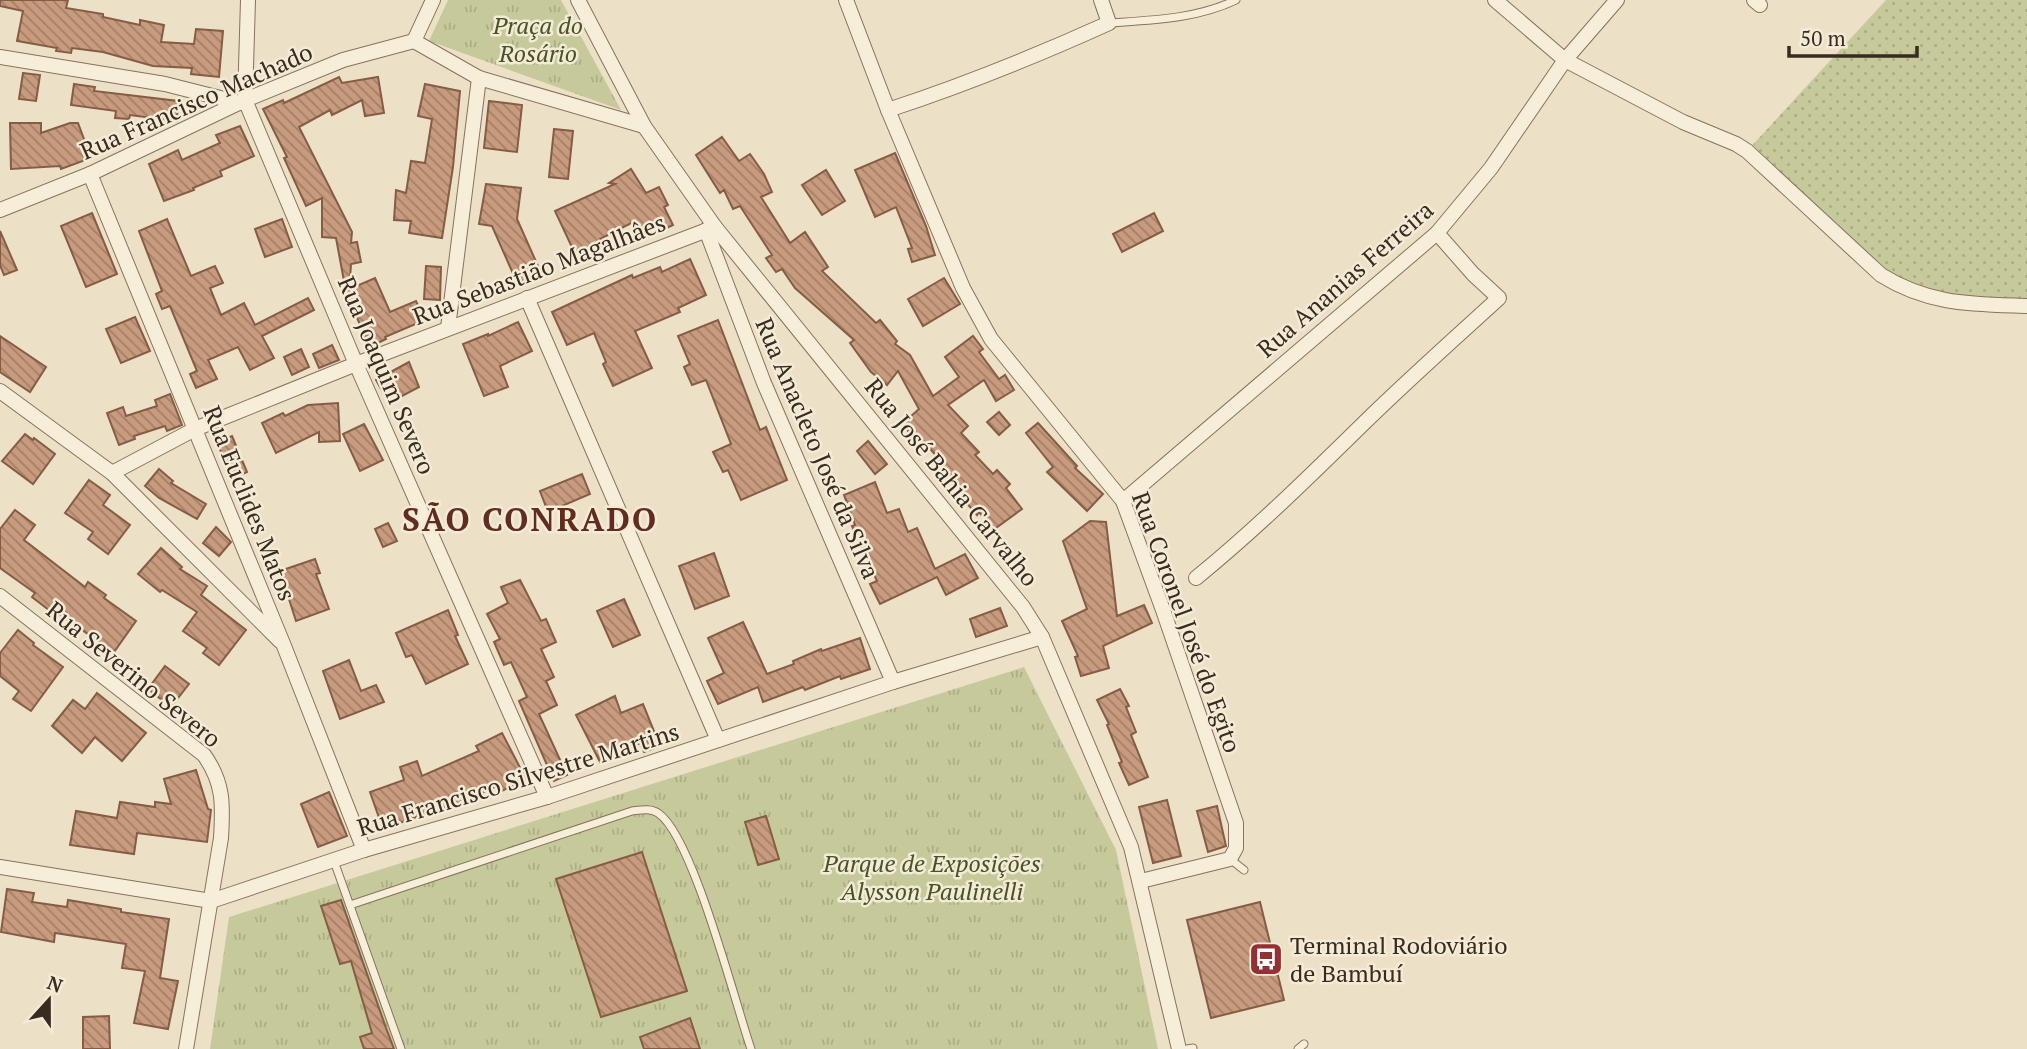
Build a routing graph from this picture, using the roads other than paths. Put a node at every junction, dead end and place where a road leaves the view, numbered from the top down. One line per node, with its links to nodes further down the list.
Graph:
1 (248, 0): 14 (street, Rua Joaquim Severo)
2 (433, 0): 10 (street)
3 (578, 0): 16 (street, Rua José Bahia Carvalho)
4 (846, 0): 15 (street, Rua Coronel José do Egito)
5 (1101, 0): 9 (street)
6 (1236, 0): 9 (lane)
7 (1495, 0): 12 (street)
8 (1618, 0): 12 (street, Rua Ananias Ferreira)
9 (1109, 23): 15 (street)
10 (414, 41): 13 (street); 14 (street, Rua Francisco Machado)
11 (0, 57): 14 (street)
12 (1565, 60): 20 (street, Rua Ananias Ferreira); 22 (street)
13 (478, 78): 16 (street); 23 (street)
14 (242, 101): 17 (street, Rua Francisco Machado); 24 (street, Rua Joaquim Severo)
15 (888, 110): 28 (street, Rua Coronel José do Egito)
16 (644, 126): 19 (street, Rua José Bahia Carvalho)
17 (90, 174): 18 (street, Rua Francisco Machado); 26 (street, Rua Euclides Matos)
18 (0, 209)
19 (710, 229): 21 (street, Rua Sebastião Magalhâes); 31 (street, Rua José Bahia Carvalho); 33 (street, Rua Anacleto José da Silva)
20 (1437, 233): 28 (street, Rua Ananias Ferreira); 29 (street)
21 (527, 298): 23 (street, Rua Sebastião Magalhâes); 34 (street)
22 (2027, 306)
23 (448, 328): 24 (street, Rua Sebastião Magalhâes)
24 (356, 363): 26 (street, Rua Sebastião Magalhâes); 35 (street, Rua Joaquim Severo)
25 (0, 391): 27 (street)
26 (195, 429): 27 (street, Rua Sebastião Magalhâes); 32 (street, Rua Euclides Matos)
27 (112, 473): 32 (street)
28 (1123, 501): 37 (street, Rua Coronel José do Egito)
29 (1196, 578)
30 (0, 596): 42 (street, Rua Severino Severo)
31 (1042, 636): 33 (street, Rua Francisco Silvestre Martins); 41 (street, Rua José Bahia Carvalho)
32 (284, 646): 36 (street, Rua Euclides Matos)
33 (893, 682): 34 (street, Rua Francisco Silvestre Martins)
34 (718, 740): 35 (street, Rua Francisco Silvestre Martins)
35 (547, 797): 36 (street, Rua Francisco Silvestre Martins)
36 (364, 850): 38 (street, Rua Francisco Silvestre Martins)
37 (1230, 859): 40 (lane); 41 (street)
38 (334, 860): 42 (street, Rua Francisco Silvestre Martins); 43 (lane)
39 (0, 867): 42 (street, Rua Francisco Silvestre Martins)
40 (1244, 870)
41 (1141, 881): 47 (street, Rua José Bahia Carvalho)
42 (211, 901): 44 (street, Rua Severino Severo)
43 (350, 905): 45 (lane); 46 (lane)
44 (186, 1049)
45 (401, 1049)
46 (751, 1049)
47 (1186, 1049)

